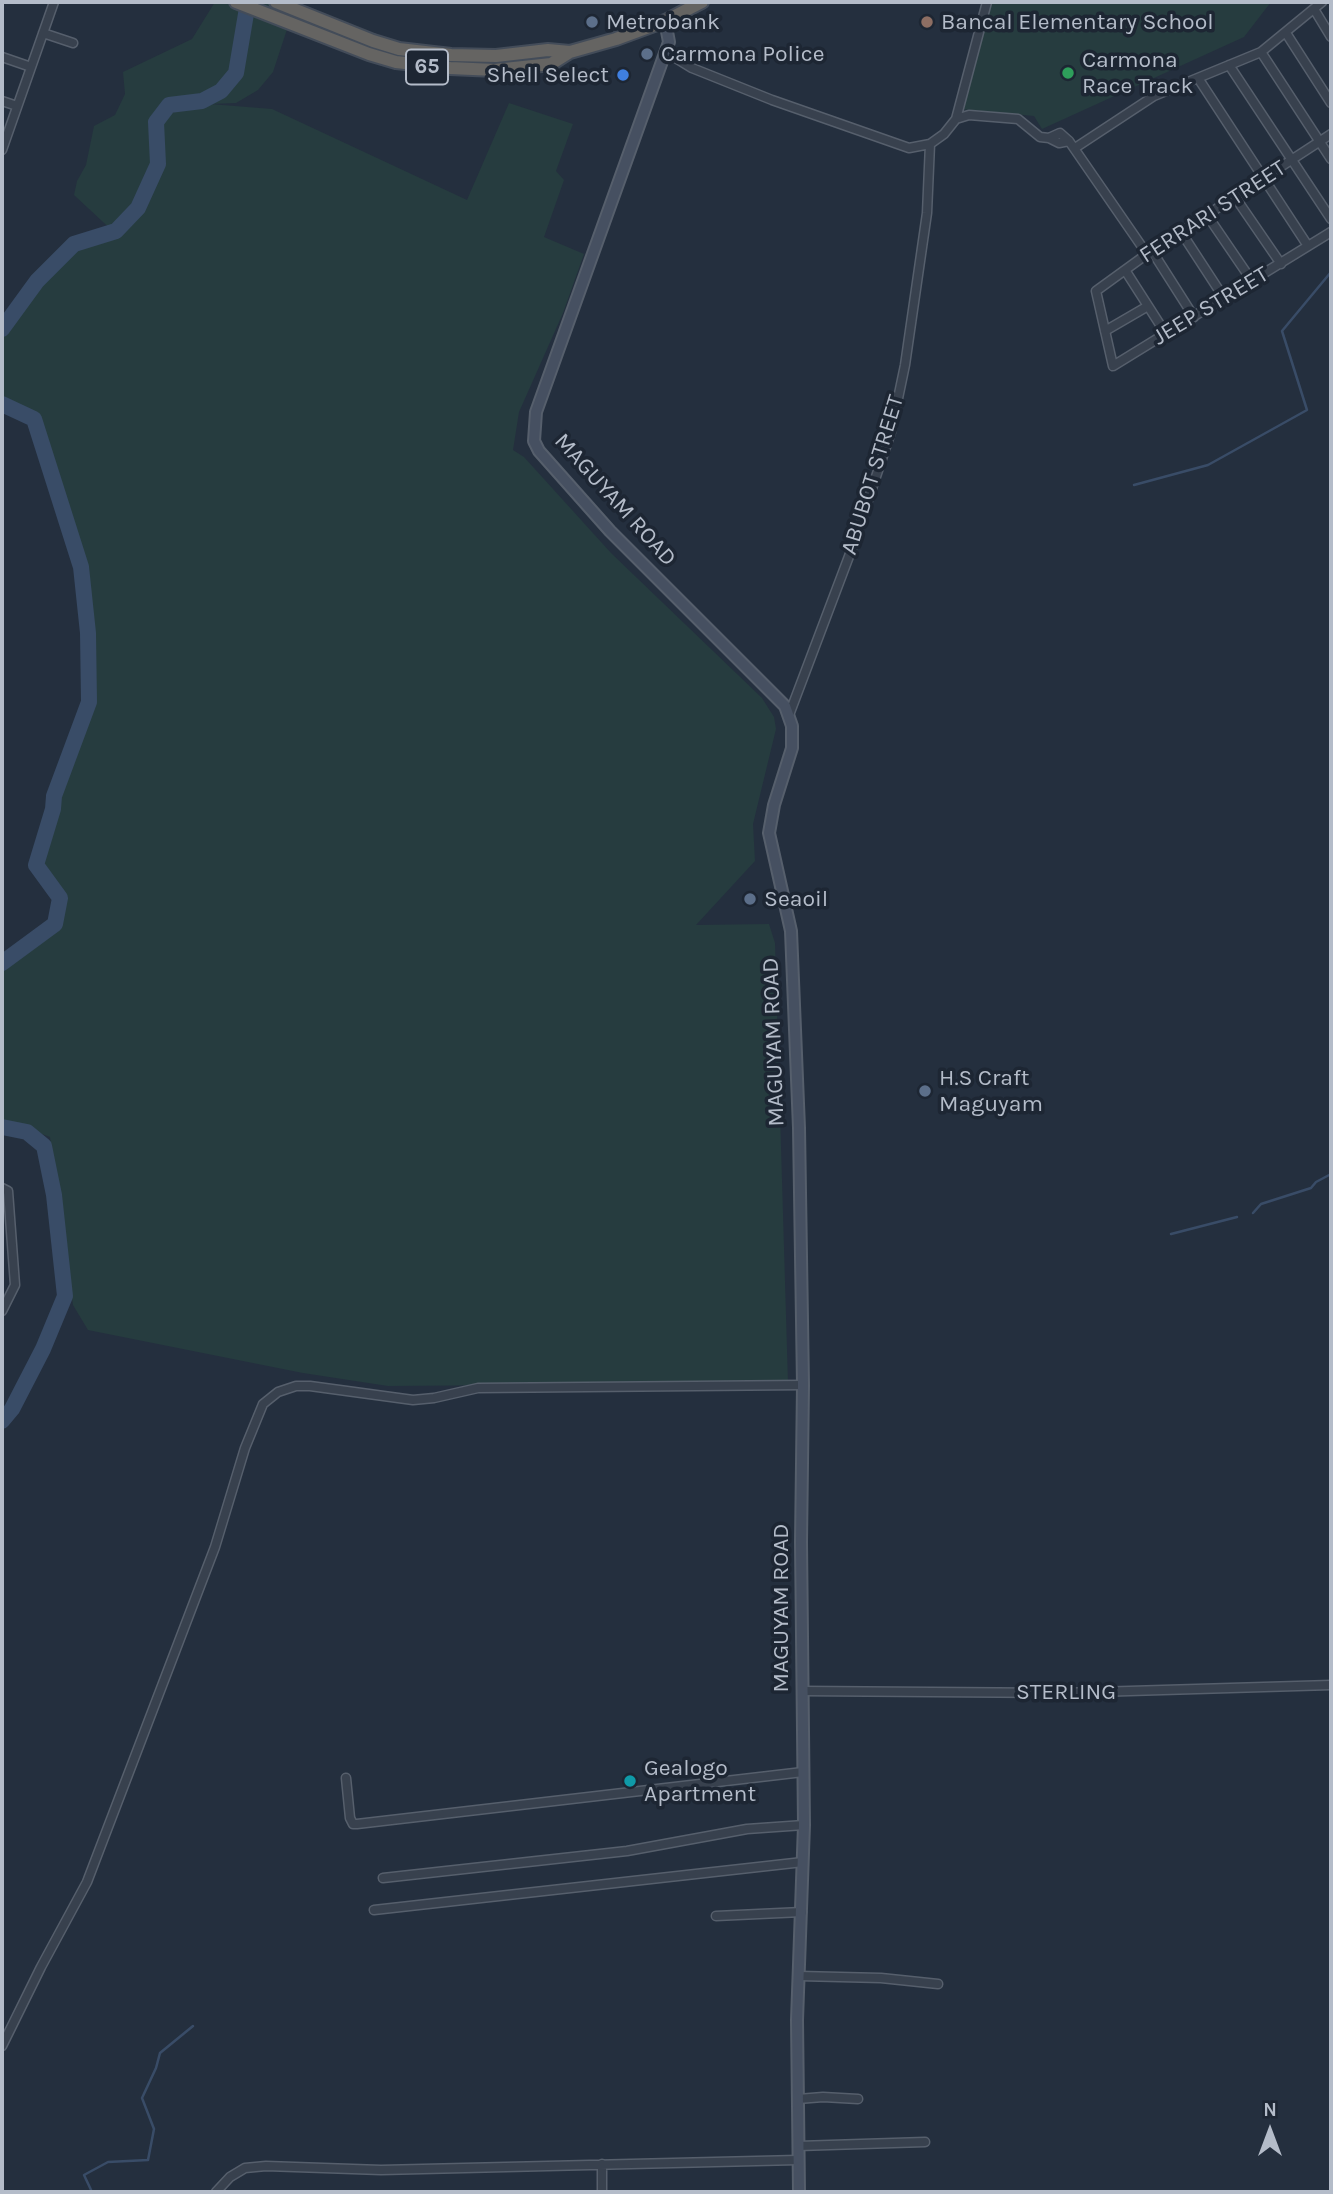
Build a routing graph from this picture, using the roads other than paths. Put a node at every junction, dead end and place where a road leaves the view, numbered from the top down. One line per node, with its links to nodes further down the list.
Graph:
1 (54, 2): 9 (street)
2 (236, 2): 13 (highway, 65)
3 (276, 2): 13 (highway, 65)
4 (702, 2): 8 (highway, 65)
5 (987, 2): 23 (street)
6 (1322, 2): 7 (street)
7 (1314, 9): 10 (street); 11 (street)
8 (665, 21): 13 (highway, 65); 14 (main road, MAGUYAM ROAD)
9 (43, 33): 12 (street); 18 (street)
10 (1286, 33): 15 (street); 21 (street)
11 (1331, 37)
12 (73, 43)
13 (570, 52)
14 (666, 52): 26 (street); 47 (main road, MAGUYAM ROAD)
15 (1261, 52): 17 (street); 25 (street)
16 (2, 57): 18 (street)
17 (1229, 65): 19 (street); 30 (street)
18 (31, 67): 22 (street)
19 (1198, 78): 27 (street); 31 (street)
20 (2, 101): 22 (street)
21 (1331, 103)
22 (17, 106): 28 (street)
23 (956, 119): 26 (street); 27 (street)
24 (1331, 134): 25 (street, FERRARI STREET)
25 (1320, 142): 29 (street); 30 (street, FERRARI STREET)
26 (930, 144): 47 (street, ABUBOT STREET)
27 (1072, 144): 38 (street)
28 (2, 150)
29 (1331, 159)
30 (1292, 160): 31 (street, FERRARI STREET); 34 (street)
31 (1264, 178): 32 (street, FERRARI STREET); 37 (street)
32 (1235, 197): 33 (street, FERRARI STREET); 39 (street)
33 (1207, 215): 35 (street, FERRARI STREET); 41 (street)
34 (1331, 219)
35 (1181, 232): 38 (street, FERRARI STREET); 42 (street)
36 (1331, 232): 37 (street, JEEP STREET)
37 (1308, 246): 39 (street, JEEP STREET)
38 (1149, 253): 40 (street, FERRARI STREET); 44 (street)
39 (1281, 264): 41 (street, JEEP STREET)
40 (1125, 270): 43 (street); 45 (street, FERRARI STREET)
41 (1252, 281): 42 (street, JEEP STREET)
42 (1224, 298): 44 (street, JEEP STREET)
43 (1148, 306): 45 (street); 46 (street)
44 (1194, 317): 46 (street, JEEP STREET)
45 (1105, 331): 46 (street, JEEP STREET)
46 (1166, 334)
47 (789, 715): 50 (main road, MAGUYAM ROAD)
48 (2, 1188): 49 (street)
49 (2, 1311)
50 (803, 1385): 52 (main road, MAGUYAM ROAD); 63 (street)
51 (1331, 1685): 52 (street, STERLING)
52 (802, 1691): 53 (main road, MAGUYAM ROAD)
53 (803, 1772): 54 (street); 55 (main road, MAGUYAM ROAD)
54 (346, 1778)
55 (804, 1825): 56 (main road, MAGUYAM ROAD); 57 (street)
56 (803, 1862): 58 (street); 59 (main road, MAGUYAM ROAD)
57 (383, 1878)
58 (374, 1910)
59 (802, 1912): 60 (street); 61 (main road, MAGUYAM ROAD)
60 (716, 1916)
61 (799, 1976): 62 (street); 64 (main road, MAGUYAM ROAD)
62 (938, 1984)
63 (2, 2046)
64 (798, 2099): 65 (street); 67 (main road, MAGUYAM ROAD)
65 (858, 2099)
66 (925, 2142): 67 (street)
67 (798, 2146): 68 (main road, MAGUYAM ROAD)
68 (798, 2161): 69 (street); 72 (main road, MAGUYAM ROAD)
69 (602, 2165): 70 (street); 71 (street)
70 (216, 2192)
71 (603, 2192)
72 (799, 2192)

